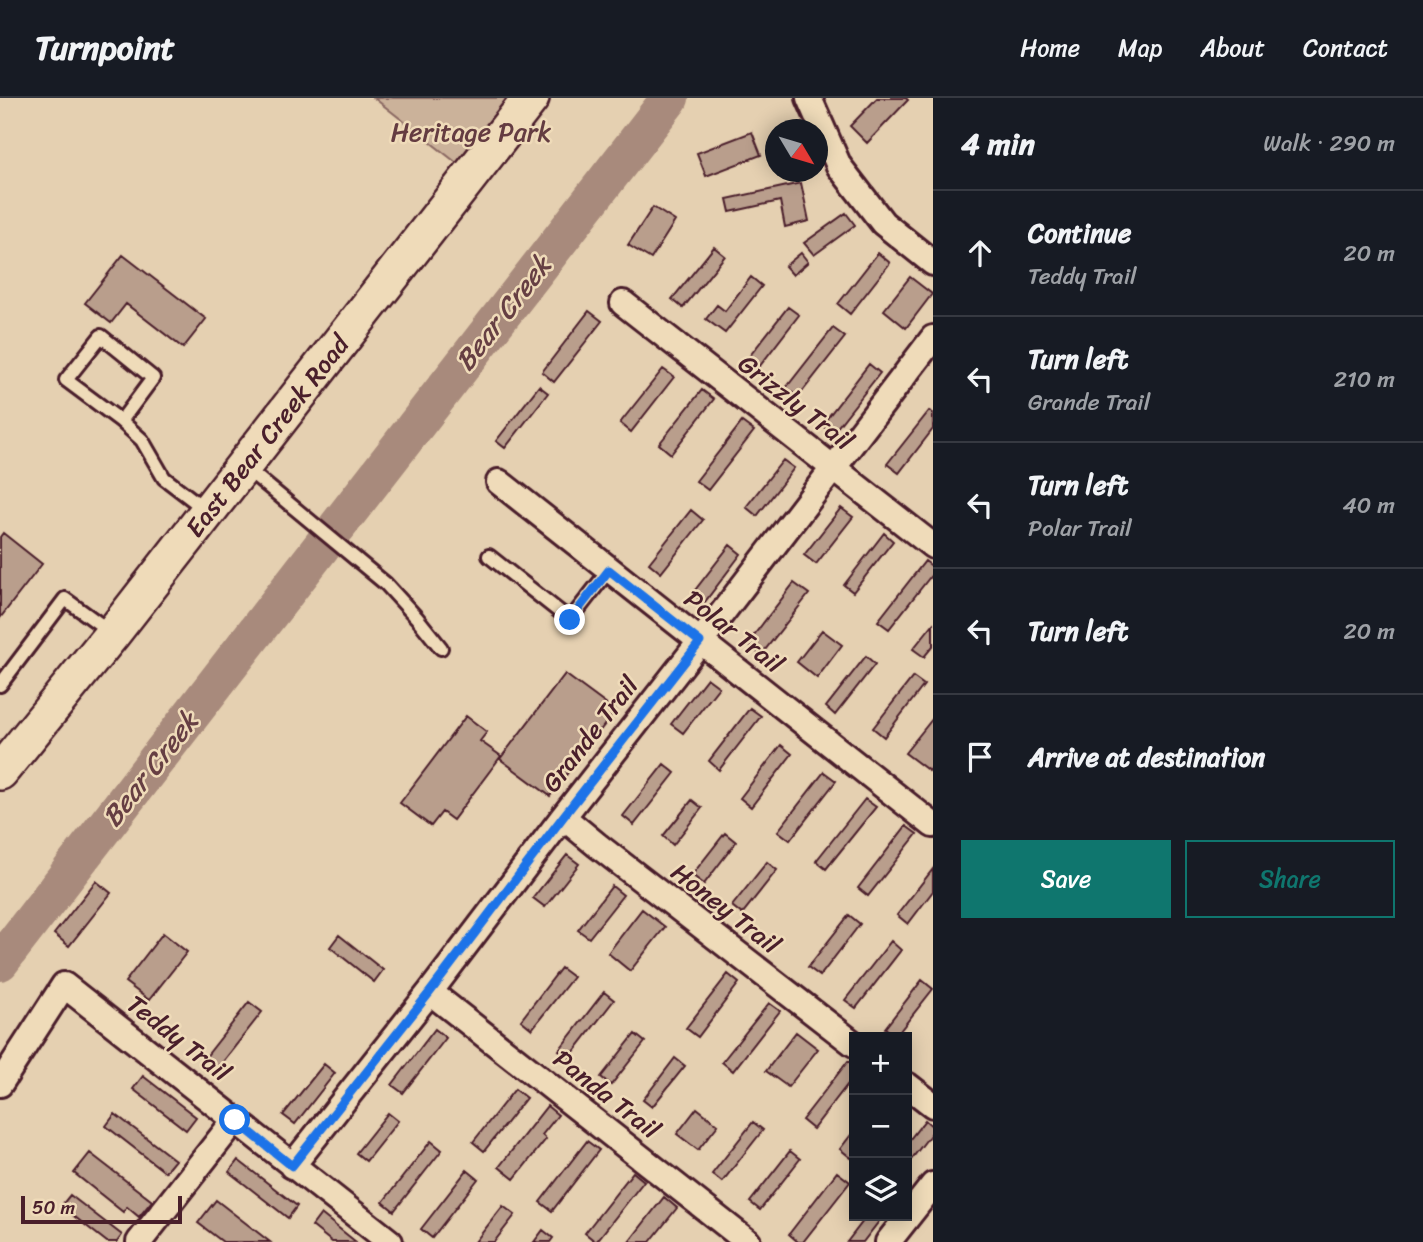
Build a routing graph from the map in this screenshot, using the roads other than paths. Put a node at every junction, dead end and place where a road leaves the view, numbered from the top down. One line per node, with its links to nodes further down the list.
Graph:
1 (531, 98): 7 (main road, East Bear Creek Road)
2 (809, 98): 3 (street)
3 (933, 262)
4 (623, 303): 8 (street, Grizzly Trail)
5 (933, 338): 8 (street, Grande Trail)
6 (121, 421): 6 (lane); 10 (lane)
7 (243, 466): 10 (main road, East Bear Creek Road); 16 (lane)
8 (832, 468): 11 (street, Grizzly Trail); 15 (street, Grande Trail)
9 (499, 482): 13 (street, Polar Trail)
10 (208, 511): 14 (main road, East Bear Creek Road)
11 (933, 546)
12 (489, 556): 13 (lane)
13 (609, 570): 15 (street, Polar Trail)
14 (113, 633): 17 (lane); 18 (main road, East Bear Creek Road)
15 (700, 642): 19 (street, Grande Trail); 20 (street, Polar Trail)
16 (441, 648)
17 (0, 685)
18 (8, 756)
19 (563, 817): 21 (street, Grande Trail); 22 (street, Honey Trail)
20 (933, 825)
21 (430, 992): 27 (street, Grande Trail); 31 (street, Panda Trail)
22 (849, 1040)
23 (0, 1084): 26 (street, Teddy Trail)
24 (912, 1089): 25 (street)
25 (933, 1105)
26 (235, 1120): 27 (street, Teddy Trail); 29 (street)
27 (292, 1166): 30 (street, Teddy Trail)
28 (933, 1185): 32 (street)
29 (139, 1242)
30 (390, 1242)
31 (748, 1242)
32 (888, 1242)

